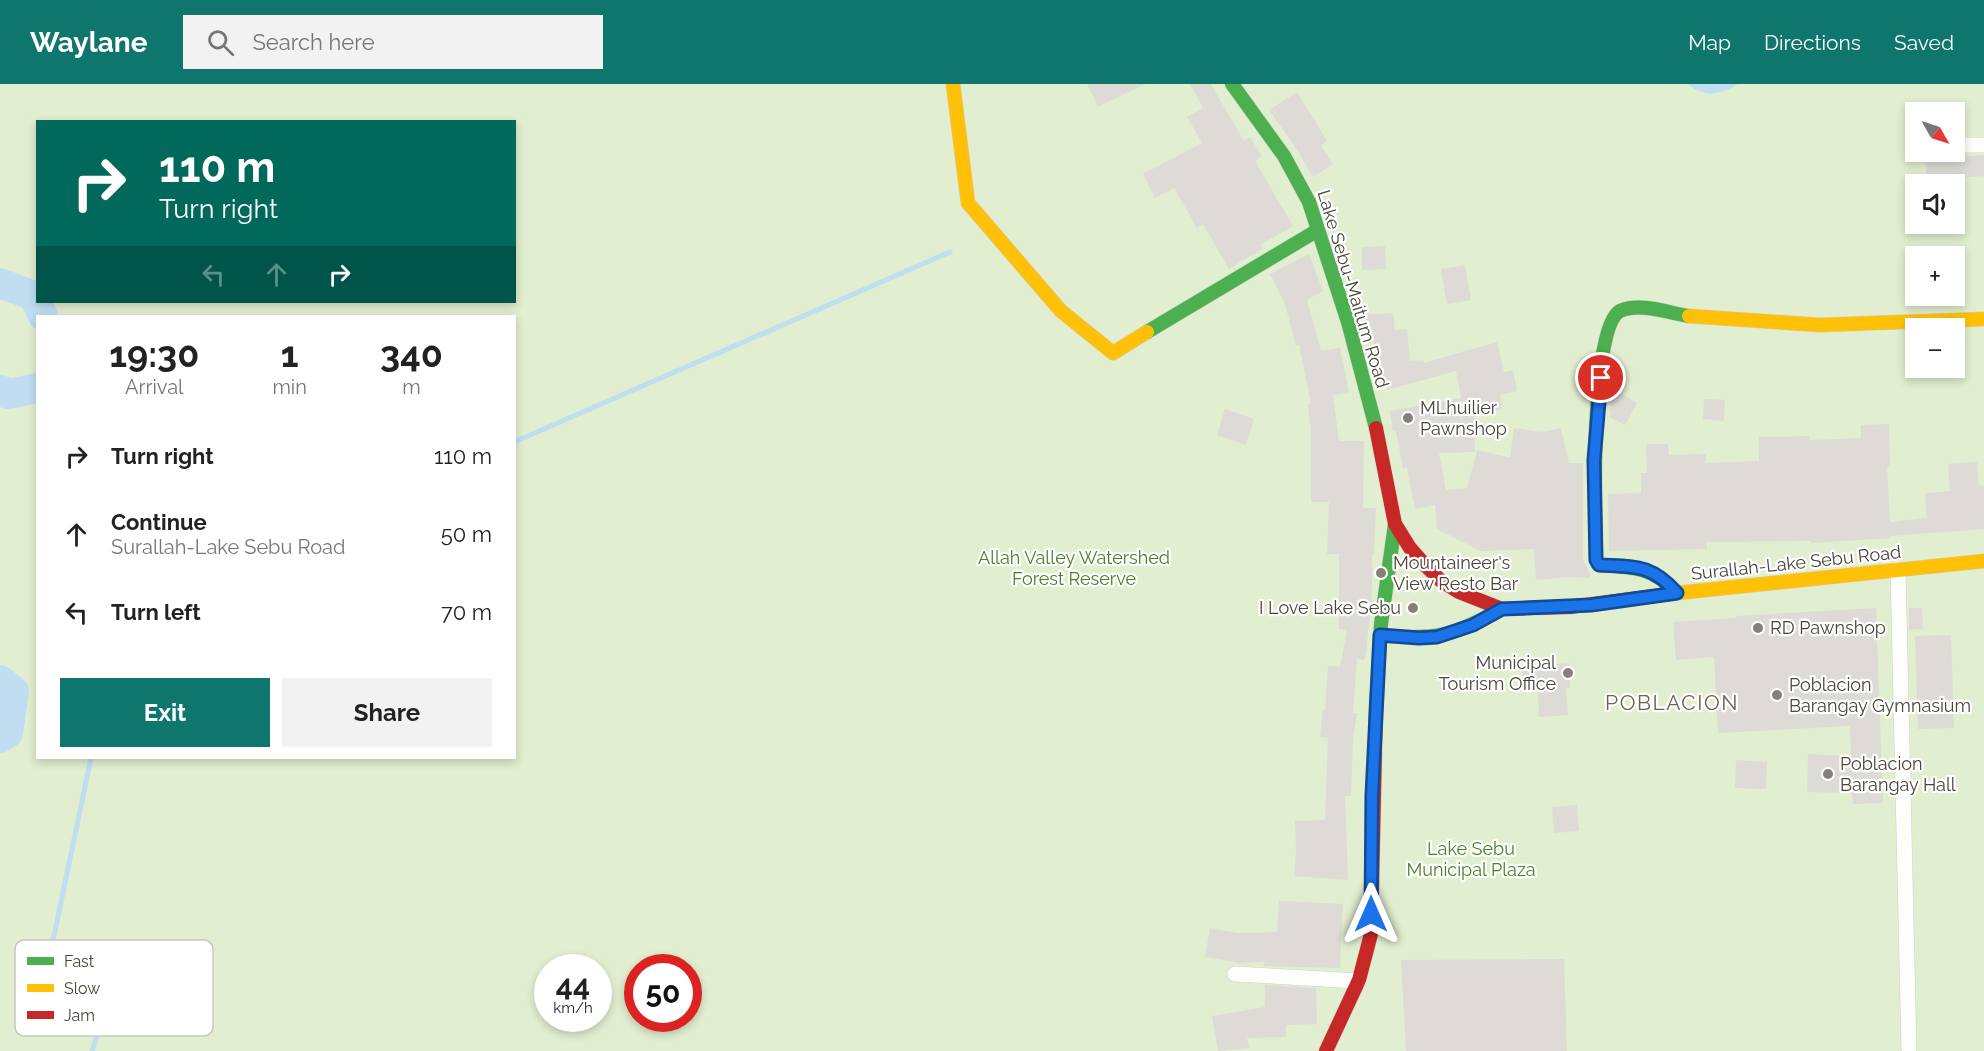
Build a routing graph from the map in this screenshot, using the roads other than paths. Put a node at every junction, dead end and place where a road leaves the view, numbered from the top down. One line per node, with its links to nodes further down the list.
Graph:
1 (953, 84): 5 (main road)
2 (1232, 84): 5 (main road, Lake Sebu-Maitum Road)
3 (1965, 145): 4 (street)
4 (1984, 146)
5 (1318, 230): 7 (main road, Lake Sebu-Maitum Road)
6 (1984, 320): 10 (main road)
7 (1395, 524): 11 (main road, Surallah-Lake Sebu Road); 12 (main road)
8 (1984, 561): 9 (main road, Surallah-Lake Sebu Road)
9 (1898, 570): 10 (main road, Surallah-Lake Sebu Road); 16 (street)
10 (1677, 593): 11 (main road, Surallah-Lake Sebu Road)
11 (1502, 609): 12 (main road)
12 (1380, 635): 14 (main road)
13 (1235, 974): 14 (street)
14 (1359, 981): 15 (main road)
15 (1326, 1051)
16 (1909, 1051)

